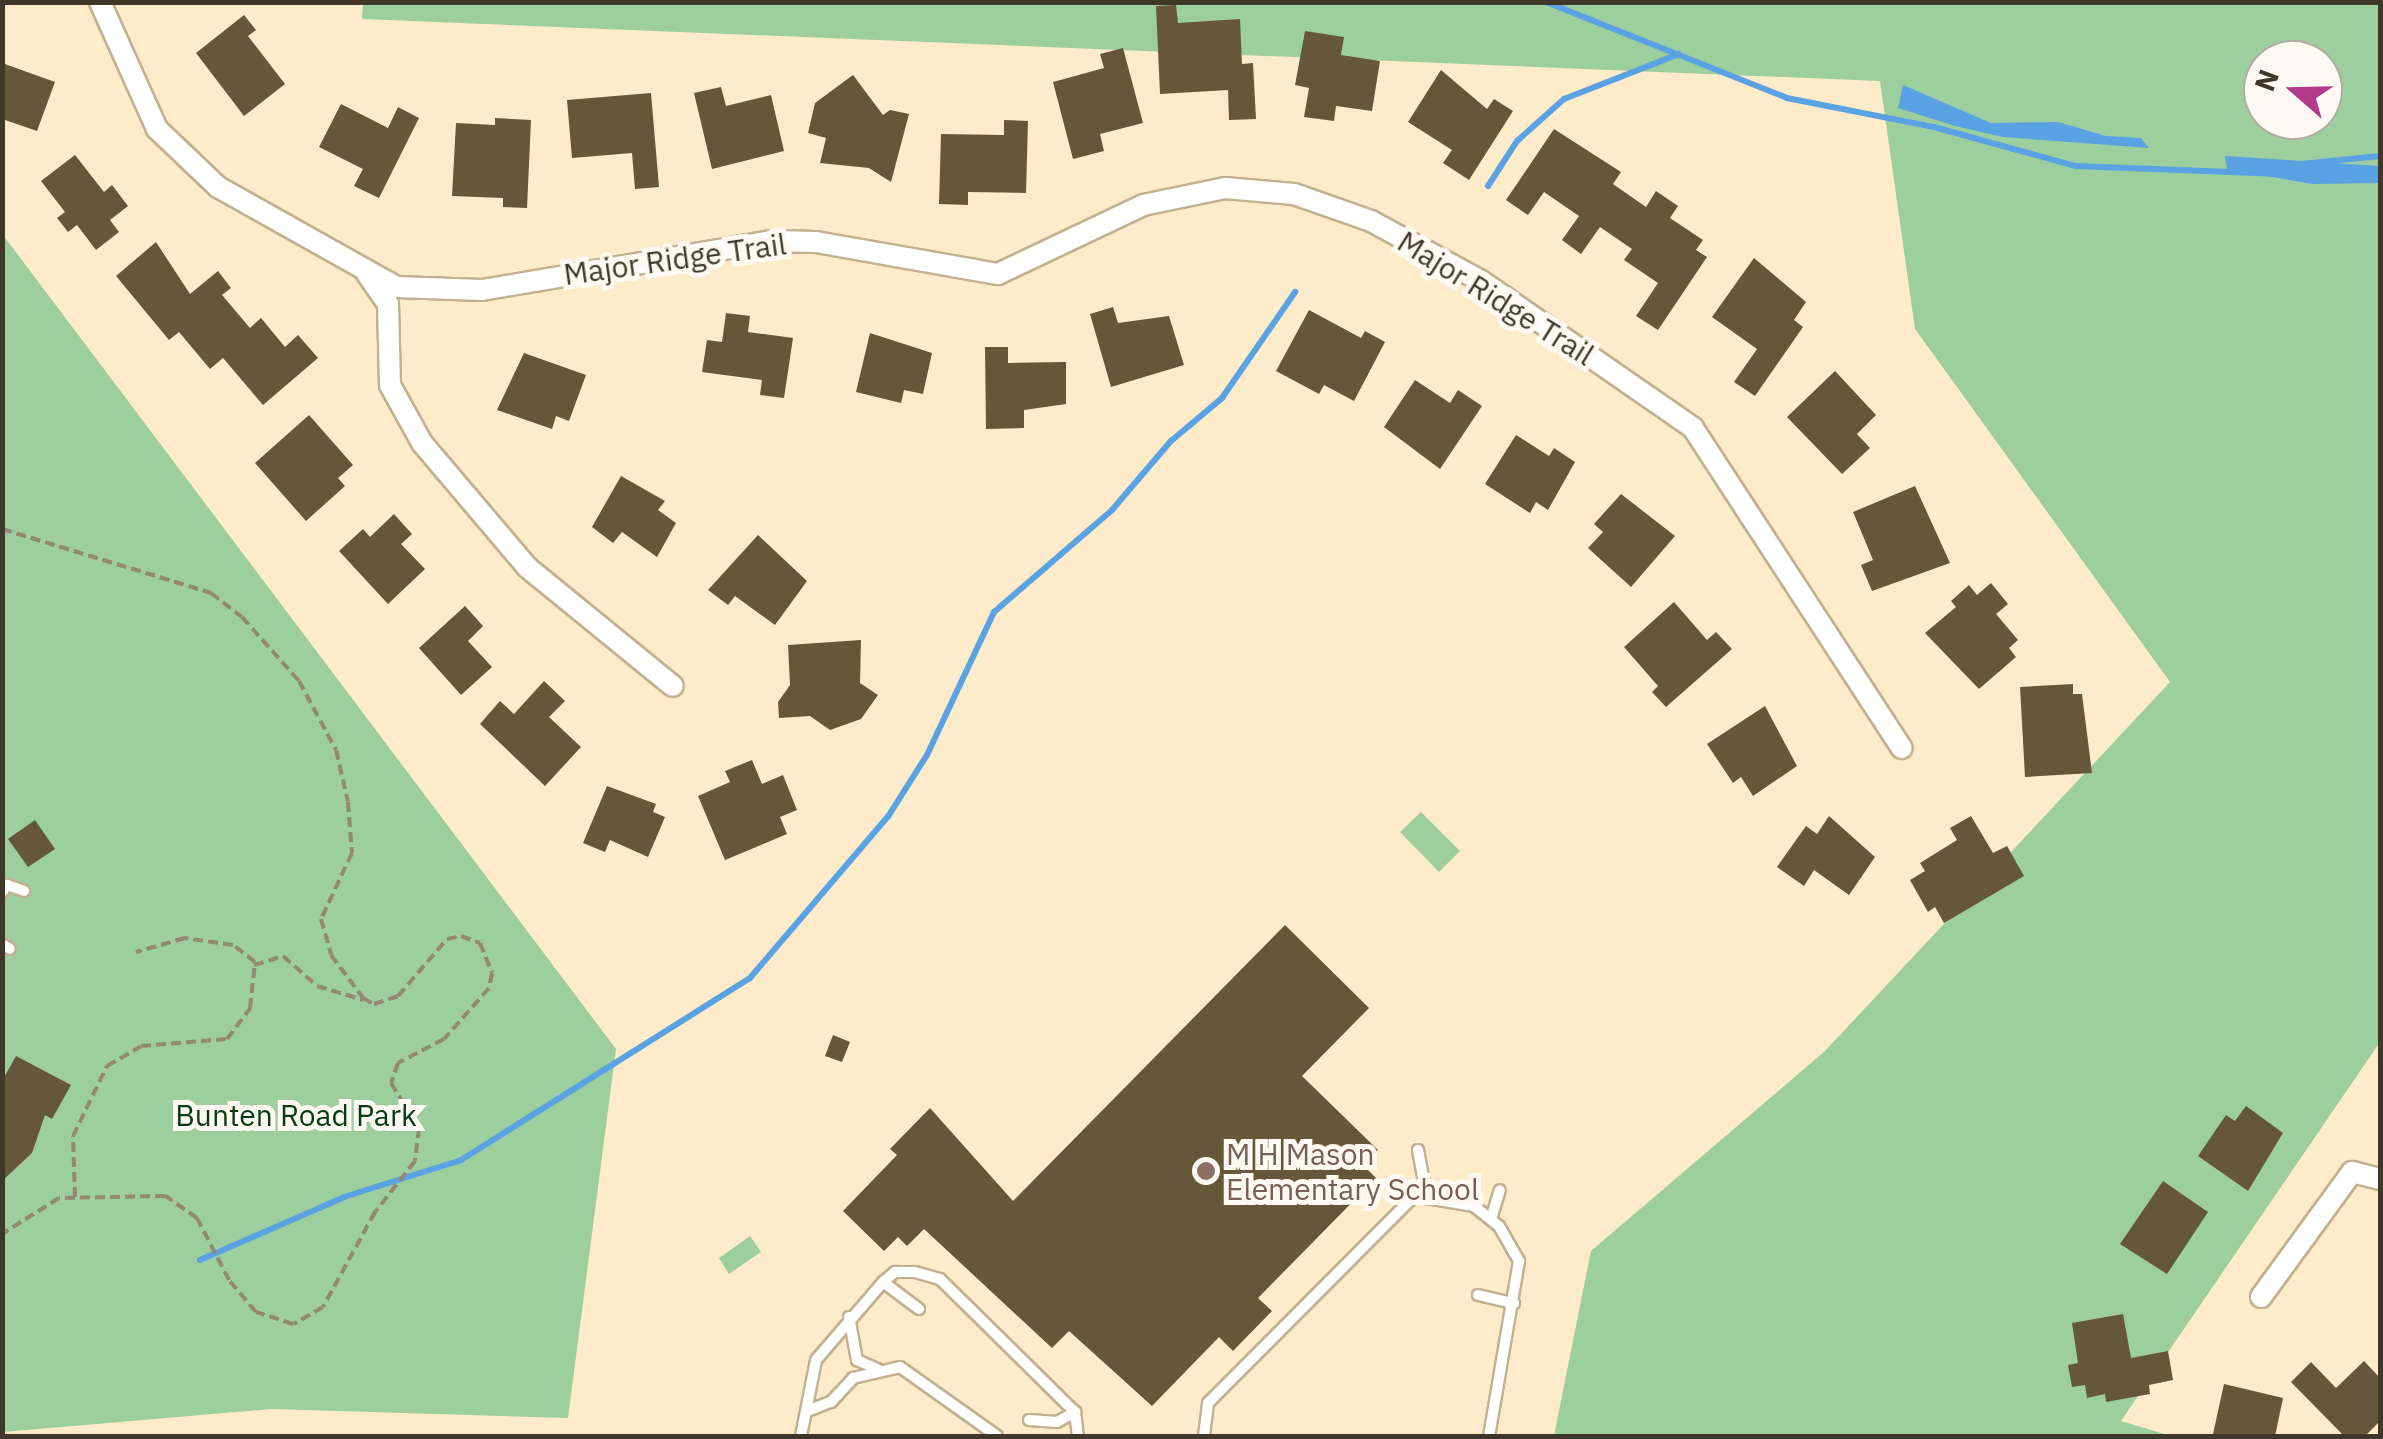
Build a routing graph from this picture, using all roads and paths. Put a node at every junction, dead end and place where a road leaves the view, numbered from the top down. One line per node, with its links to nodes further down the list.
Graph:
1 (100, 2): 2 (street, Major Ridge Trail)
2 (360, 264): 4 (street); 5 (street, Major Ridge Trail)
3 (2, 529): 10 (path)
4 (673, 686)
5 (1902, 748)
6 (4, 886): 7 (lane)
7 (24, 891)
8 (136, 952): 9 (path)
9 (254, 965): 10 (path); 14 (path)
10 (367, 1000): 14 (path)
11 (1418, 1150): 15 (lane)
12 (2380, 1179): 20 (street)
13 (1500, 1190): 16 (lane)
14 (75, 1197): 17 (path)
15 (1428, 1198): 16 (lane); 31 (lane)
16 (1490, 1220): 21 (lane)
17 (2, 1234)
18 (883, 1282): 22 (lane); 23 (lane); 26 (lane)
19 (1478, 1295): 21 (lane)
20 (2261, 1297)
21 (1514, 1302): 32 (lane)
22 (919, 1309)
23 (849, 1316): 24 (lane); 25 (lane)
24 (877, 1368): 25 (lane); 29 (lane)
25 (808, 1411): 28 (lane)
26 (1075, 1412): 27 (lane); 30 (lane)
27 (1029, 1420)
28 (801, 1436)
29 (997, 1436)
30 (1078, 1436)
31 (1204, 1436)
32 (1489, 1436)

